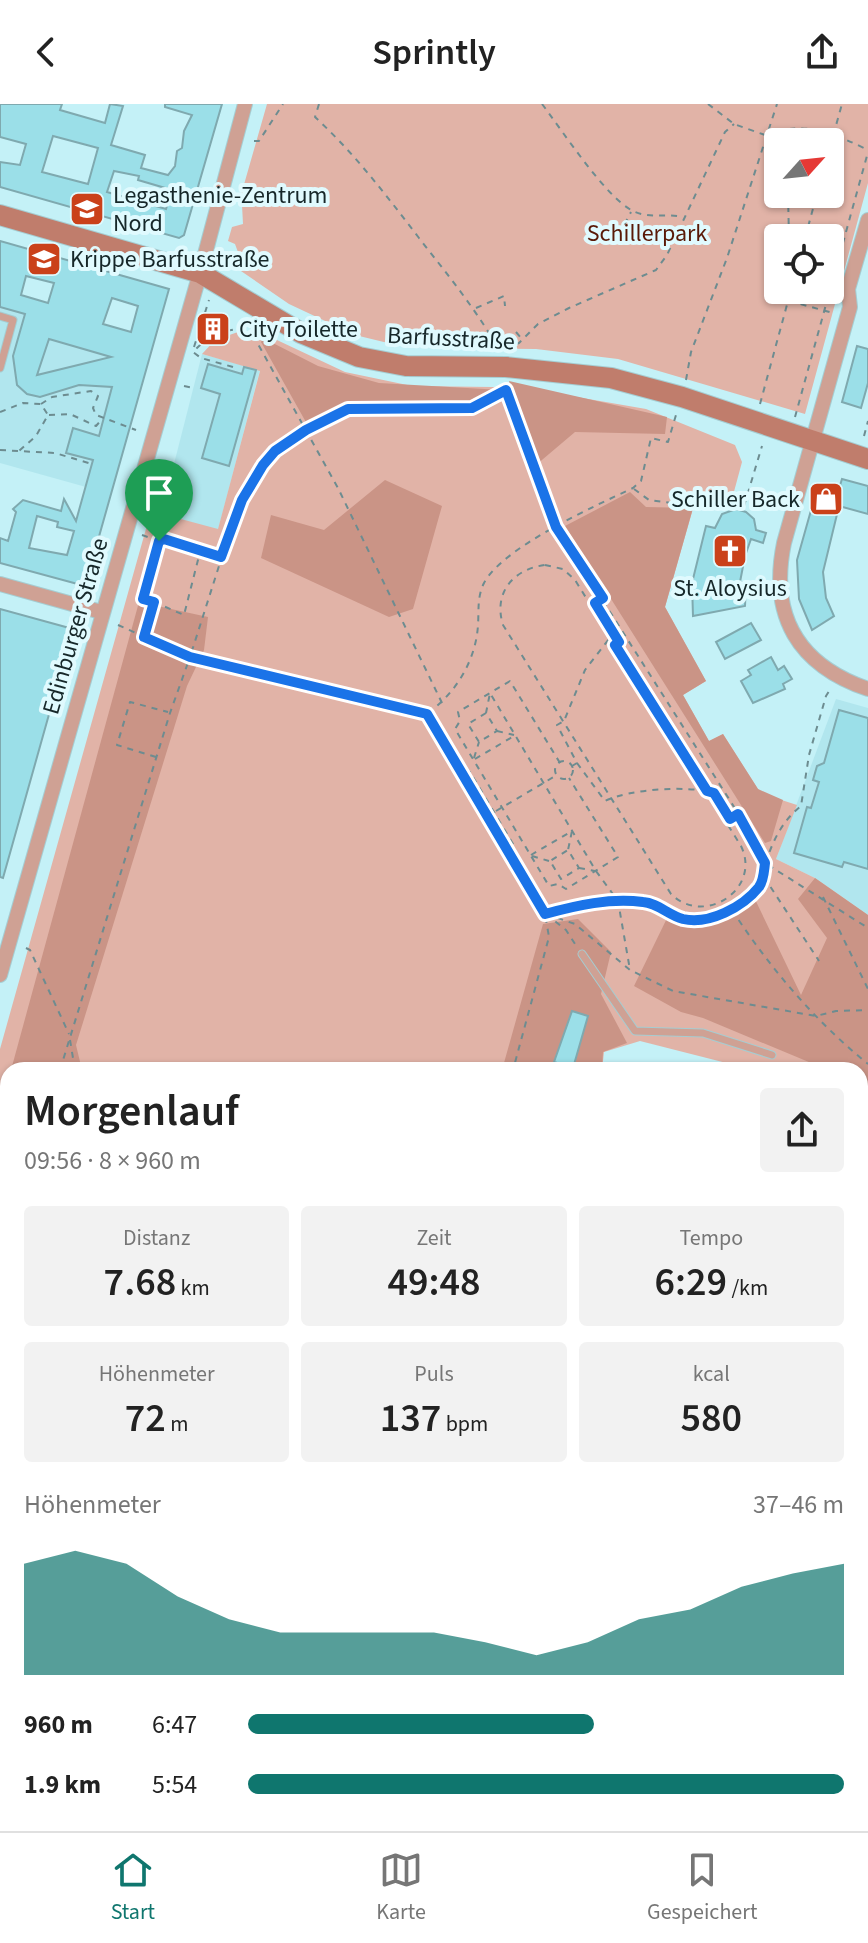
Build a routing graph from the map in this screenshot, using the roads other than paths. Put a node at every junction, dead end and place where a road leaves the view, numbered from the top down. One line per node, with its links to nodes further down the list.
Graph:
1 (245, 104): 4 (street, Edinburger Straße)
2 (0, 215): 4 (main road, Barfusstraße)
3 (868, 220): 7 (street)
4 (200, 273): 7 (main road, Barfusstraße); 10 (street, Edinburger Straße)
5 (0, 316): 6 (lane)
6 (0, 368)
7 (812, 442): 8 (main road, Barfusstraße); 11 (street)
8 (868, 459)
9 (0, 584): 10 (street)
10 (101, 612): 13 (street, Edinburger Straße)
11 (868, 689)
12 (582, 954): 14 (lane)
13 (0, 975)
14 (772, 1055)

